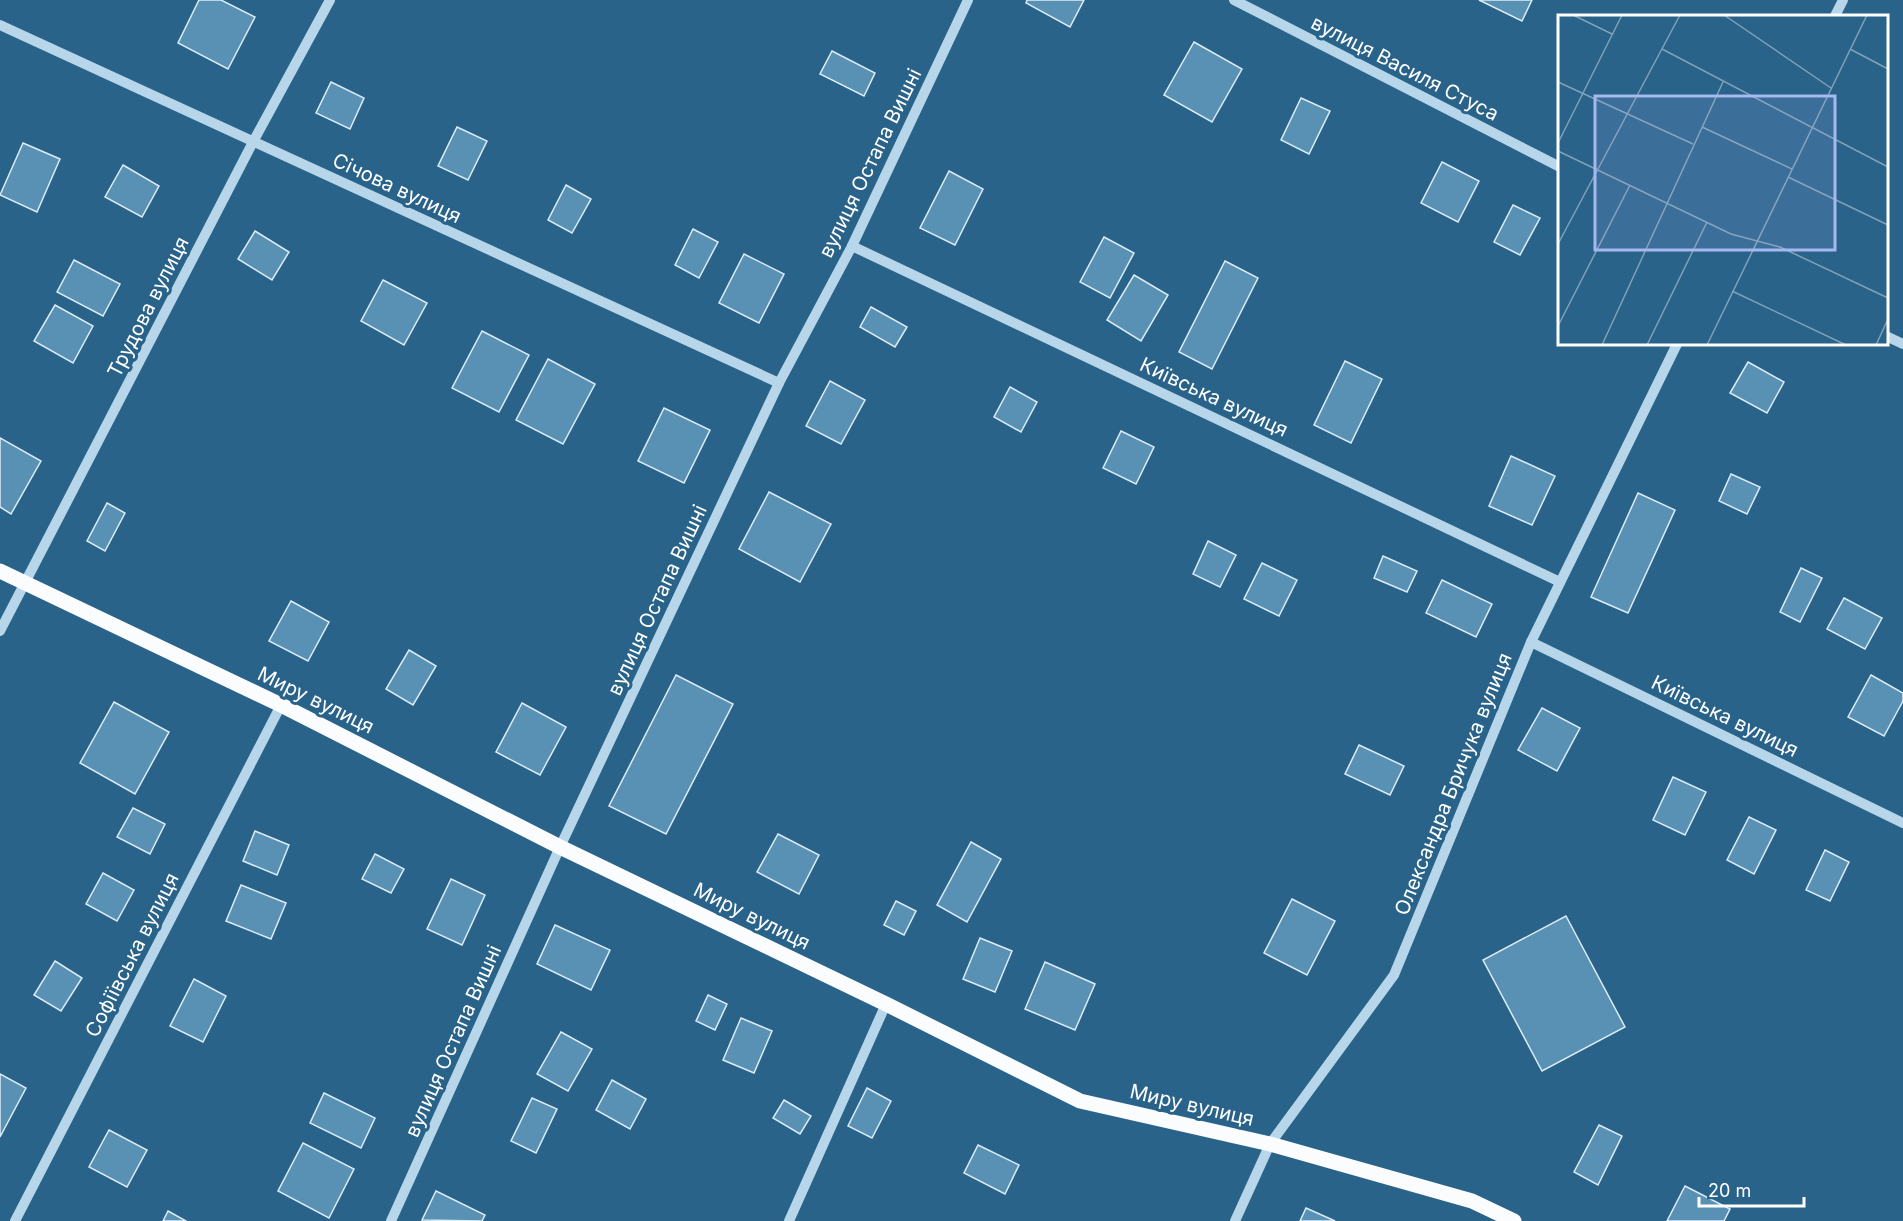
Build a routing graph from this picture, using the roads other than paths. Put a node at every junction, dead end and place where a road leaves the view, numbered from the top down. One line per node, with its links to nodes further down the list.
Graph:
1 (330, 0): 7 (street, Трудова вулиця)
2 (968, 0): 9 (street, вулиця Остапа Вишні)
3 (1234, 0): 8 (street, вулиця Василя Стуса)
4 (1843, 0): 5 (street)
5 (1836, 15)
6 (0, 25): 7 (street, Січова вулиця)
7 (253, 142): 13 (street, Січова вулиця); 16 (street, Трудова вулиця)
8 (1558, 166)
9 (852, 246): 13 (street, вулиця Остапа Вишні); 15 (street, Київська вулиця)
10 (1888, 336): 11 (street)
11 (1903, 344)
12 (1677, 345): 15 (street, Олександра Бричука вулиця)
13 (779, 383): 21 (street, вулиця Остапа Вишні)
14 (0, 571): 16 (main road, Миру вулиця)
15 (1560, 582): 18 (street, Олександра Бричука вулиця)
16 (26, 583): 17 (street, Трудова вулиця); 19 (main road, Миру вулиця)
17 (0, 631)
18 (1532, 642): 20 (street, Київська вулиця); 23 (street, Олександра Бричука вулиця)
19 (281, 705): 21 (main road, Миру вулиця); 24 (street, Софіївська вулиця)
20 (1903, 823)
21 (560, 847): 22 (main road, Миру вулиця); 25 (street, вулиця Остапа Вишні)
22 (886, 1004): 23 (main road, Миру вулиця); 26 (street)
23 (1270, 1144): 27 (street, Олександра Бричука вулиця); 28 (main road, Миру вулиця)
24 (15, 1221)
25 (391, 1221)
26 (789, 1221)
27 (1235, 1221)
28 (1514, 1221)

